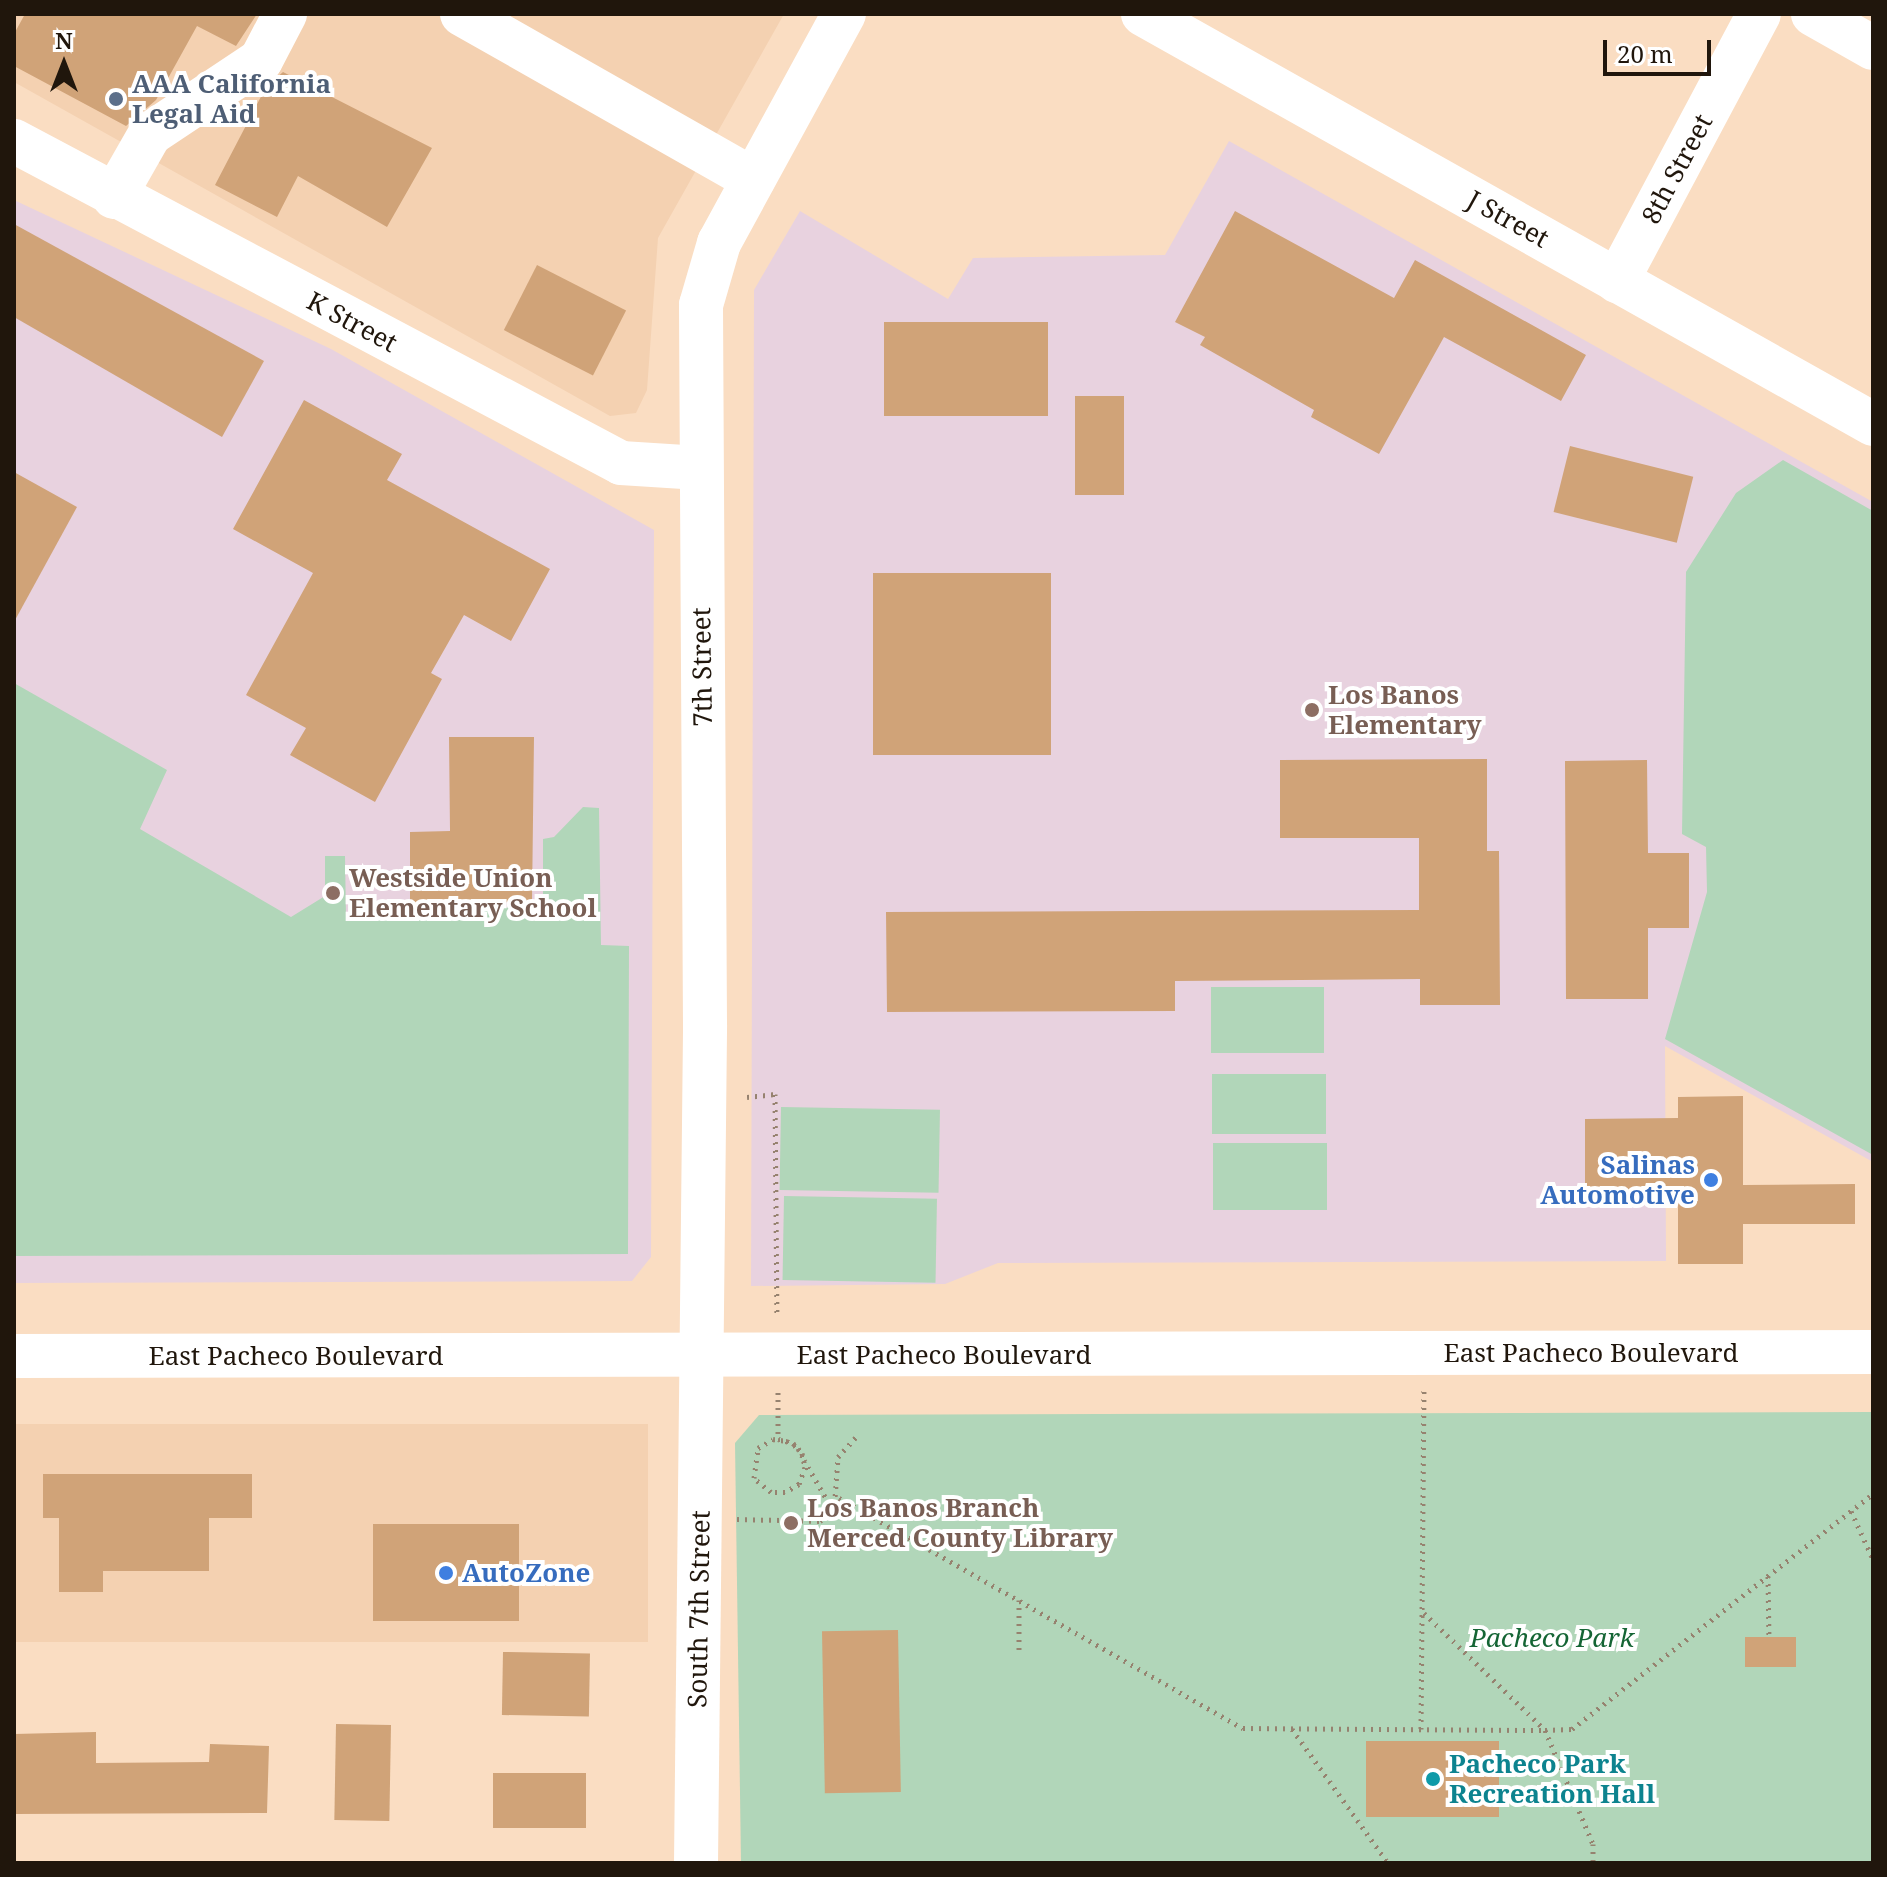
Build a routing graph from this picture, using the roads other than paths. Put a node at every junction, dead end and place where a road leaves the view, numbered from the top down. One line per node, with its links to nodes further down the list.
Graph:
1 (285, 14): 10 (main road)
2 (462, 14): 9 (main road)
3 (844, 14): 9 (main road, 7th Street)
4 (1143, 14): 11 (main road, J Street)
5 (1759, 14): 11 (main road, 8th Street)
6 (1813, 14): 7 (main road)
7 (1873, 48)
8 (14, 141): 10 (main road, K Street)
9 (753, 179): 13 (main road, 7th Street)
10 (114, 197): 13 (main road, K Street)
11 (1617, 281): 12 (main road, J Street)
12 (1873, 424)
13 (700, 468): 15 (main road, 7th Street)
14 (1873, 1352): 15 (main road, East Pacheco Boulevard)
15 (704, 1355): 16 (main road, East Pacheco Boulevard); 17 (main road, South 7th Street)
16 (14, 1356)
17 (696, 1863)

